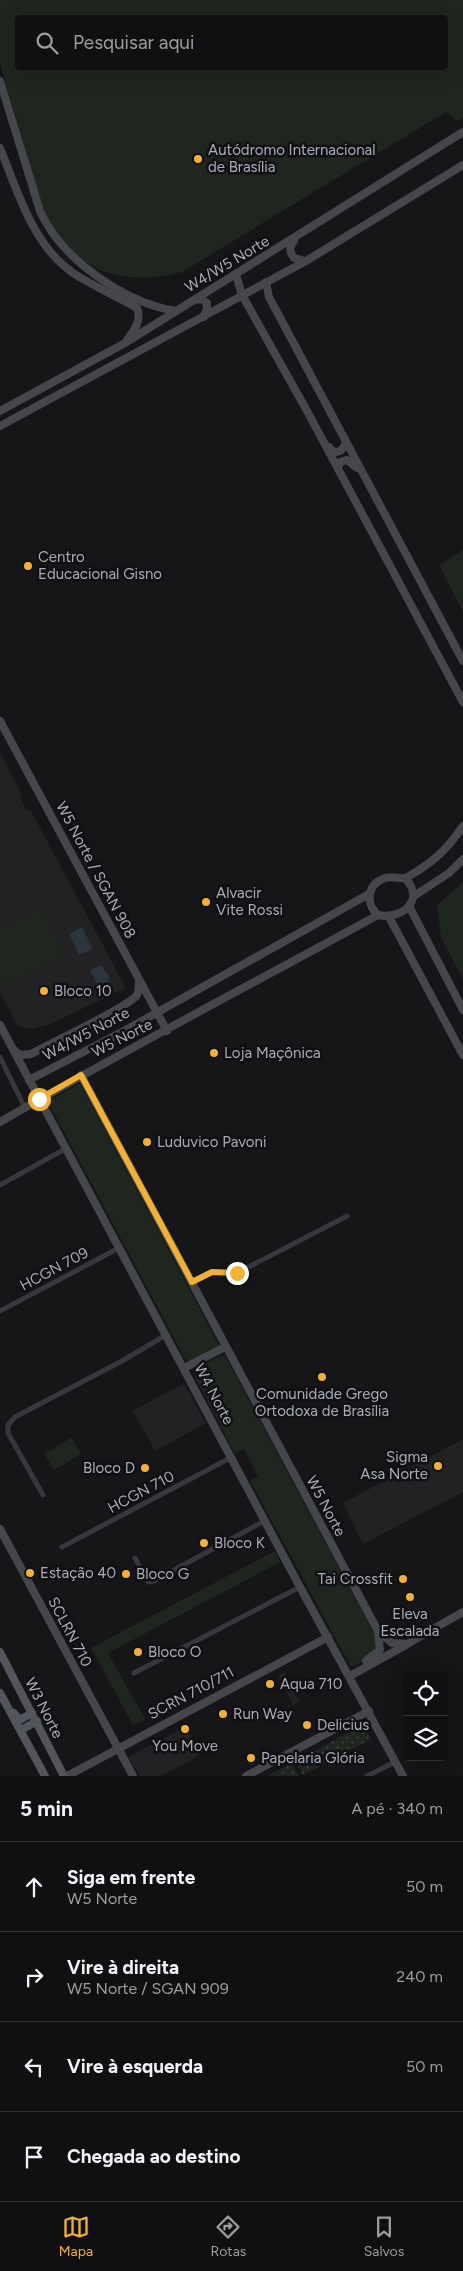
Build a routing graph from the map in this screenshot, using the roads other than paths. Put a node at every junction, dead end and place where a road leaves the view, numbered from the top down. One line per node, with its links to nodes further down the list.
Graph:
1 (0, 81): 11 (main road)
2 (463, 132): 5 (main road, W4/W5 Norte)
3 (0, 148): 13 (main road)
4 (463, 165): 6 (main road)
5 (294, 239): 6 (main road); 7 (main road, W4/W5 Norte)
6 (306, 261): 8 (main road)
7 (236, 275): 9 (main road); 10 (main road, W4/W5 Norte)
8 (266, 282): 9 (main road); 17 (main road)
9 (242, 295): 12 (main road); 14 (main road)
10 (194, 300): 11 (main road, W4/W5 Norte); 12 (main road)
11 (176, 311): 13 (main road, W4/W5 Norte)
12 (204, 317): 16 (main road)
13 (125, 343): 15 (main road, W4/W5 Norte)
14 (306, 409): 17 (main road); 18 (main road)
15 (0, 411)
16 (0, 426)
17 (346, 442): 19 (main road)
18 (338, 469): 19 (main road); 21 (main road)
19 (373, 493): 20 (main road)
20 (463, 660)
21 (463, 702)
22 (0, 722): 31 (main road, W5 Norte / SGAN 908)
23 (463, 826): 25 (main road)
24 (463, 859): 27 (main road)
25 (405, 878): 26 (main road); 27 (main road)
26 (369, 894): 29 (main road); 33 (main road, W4/W5 Norte)
27 (414, 896): 28 (main road)
28 (408, 906): 30 (main road); 32 (main road)
29 (378, 915): 30 (main road); 35 (main road, W5 Norte)
30 (389, 917): 37 (main road)
31 (140, 980): 33 (main road, W5 Norte / SGAN 908); 36 (main road)
32 (463, 1010)
33 (156, 1012): 35 (main road, W5 Norte / SGAN 908); 40 (main road, W4/W5 Norte)
34 (0, 1026): 36 (main road, W4 Norte)
35 (166, 1031): 39 (main road, W5 Norte)
36 (12, 1049): 40 (main road, W4 Norte)
37 (463, 1055)
38 (0, 1057): 42 (street)
39 (81, 1075): 41 (main road, W5 Norte); 48 (main road, W5 Norte)
40 (28, 1080): 41 (main road, W4 Norte)
41 (39, 1099): 42 (main road, W5 Norte); 44 (main road, W4 Norte)
42 (25, 1108): 43 (main road, W5 Norte)
43 (0, 1122)
44 (65, 1149): 45 (street); 47 (main road, W4 Norte)
45 (0, 1185)
46 (347, 1216): 48 (street)
47 (119, 1248): 49 (street, HCGN 709); 50 (main road, W4 Norte)
48 (192, 1282): 51 (main road, W5 Norte)
49 (0, 1311)
50 (166, 1335): 52 (main road, W4 Norte); 54 (street)
51 (225, 1347): 52 (main road); 61 (main road, W5 Norte)
52 (184, 1368): 53 (main road, W4 Norte)
53 (232, 1457): 55 (main road, W4 Norte); 57 (street, HCGN 710)
54 (42, 1495)
55 (266, 1520): 58 (street); 59 (main road, W4 Norte)
56 (0, 1529): 73 (main road, SCLRN 710)
57 (62, 1547)
58 (135, 1558)
59 (300, 1587): 62 (main road, W4 Norte); 65 (street)
60 (463, 1612): 63 (main road)
61 (378, 1631): 63 (main road); 66 (main road)
62 (328, 1637): 66 (main road, W4 Norte); 73 (main road, SCRN 710/711)
63 (408, 1644): 66 (main road)
64 (0, 1652): 70 (main road, W3 Norte)
65 (134, 1673)
66 (349, 1674): 69 (main road, W4 Norte)
67 (0, 1692): 68 (main road, W3 Norte)
68 (6, 1704): 70 (main road); 72 (main road, W3 Norte)
69 (368, 1711): 74 (main road, W4 Norte); 78 (main road)
70 (32, 1713): 71 (main road, W3 Norte)
71 (37, 1722): 72 (main road); 76 (main road, W3 Norte)
72 (21, 1730): 75 (main road, W3 Norte)
73 (116, 1748): 76 (main road, SCRN 710/711); 77 (main road, SCLRN 710)
74 (395, 1762): 79 (street); 80 (main road, W4 Norte)
75 (46, 1776)
76 (66, 1776)
77 (133, 1776)
78 (246, 1776)
79 (367, 1776)
80 (403, 1776)

